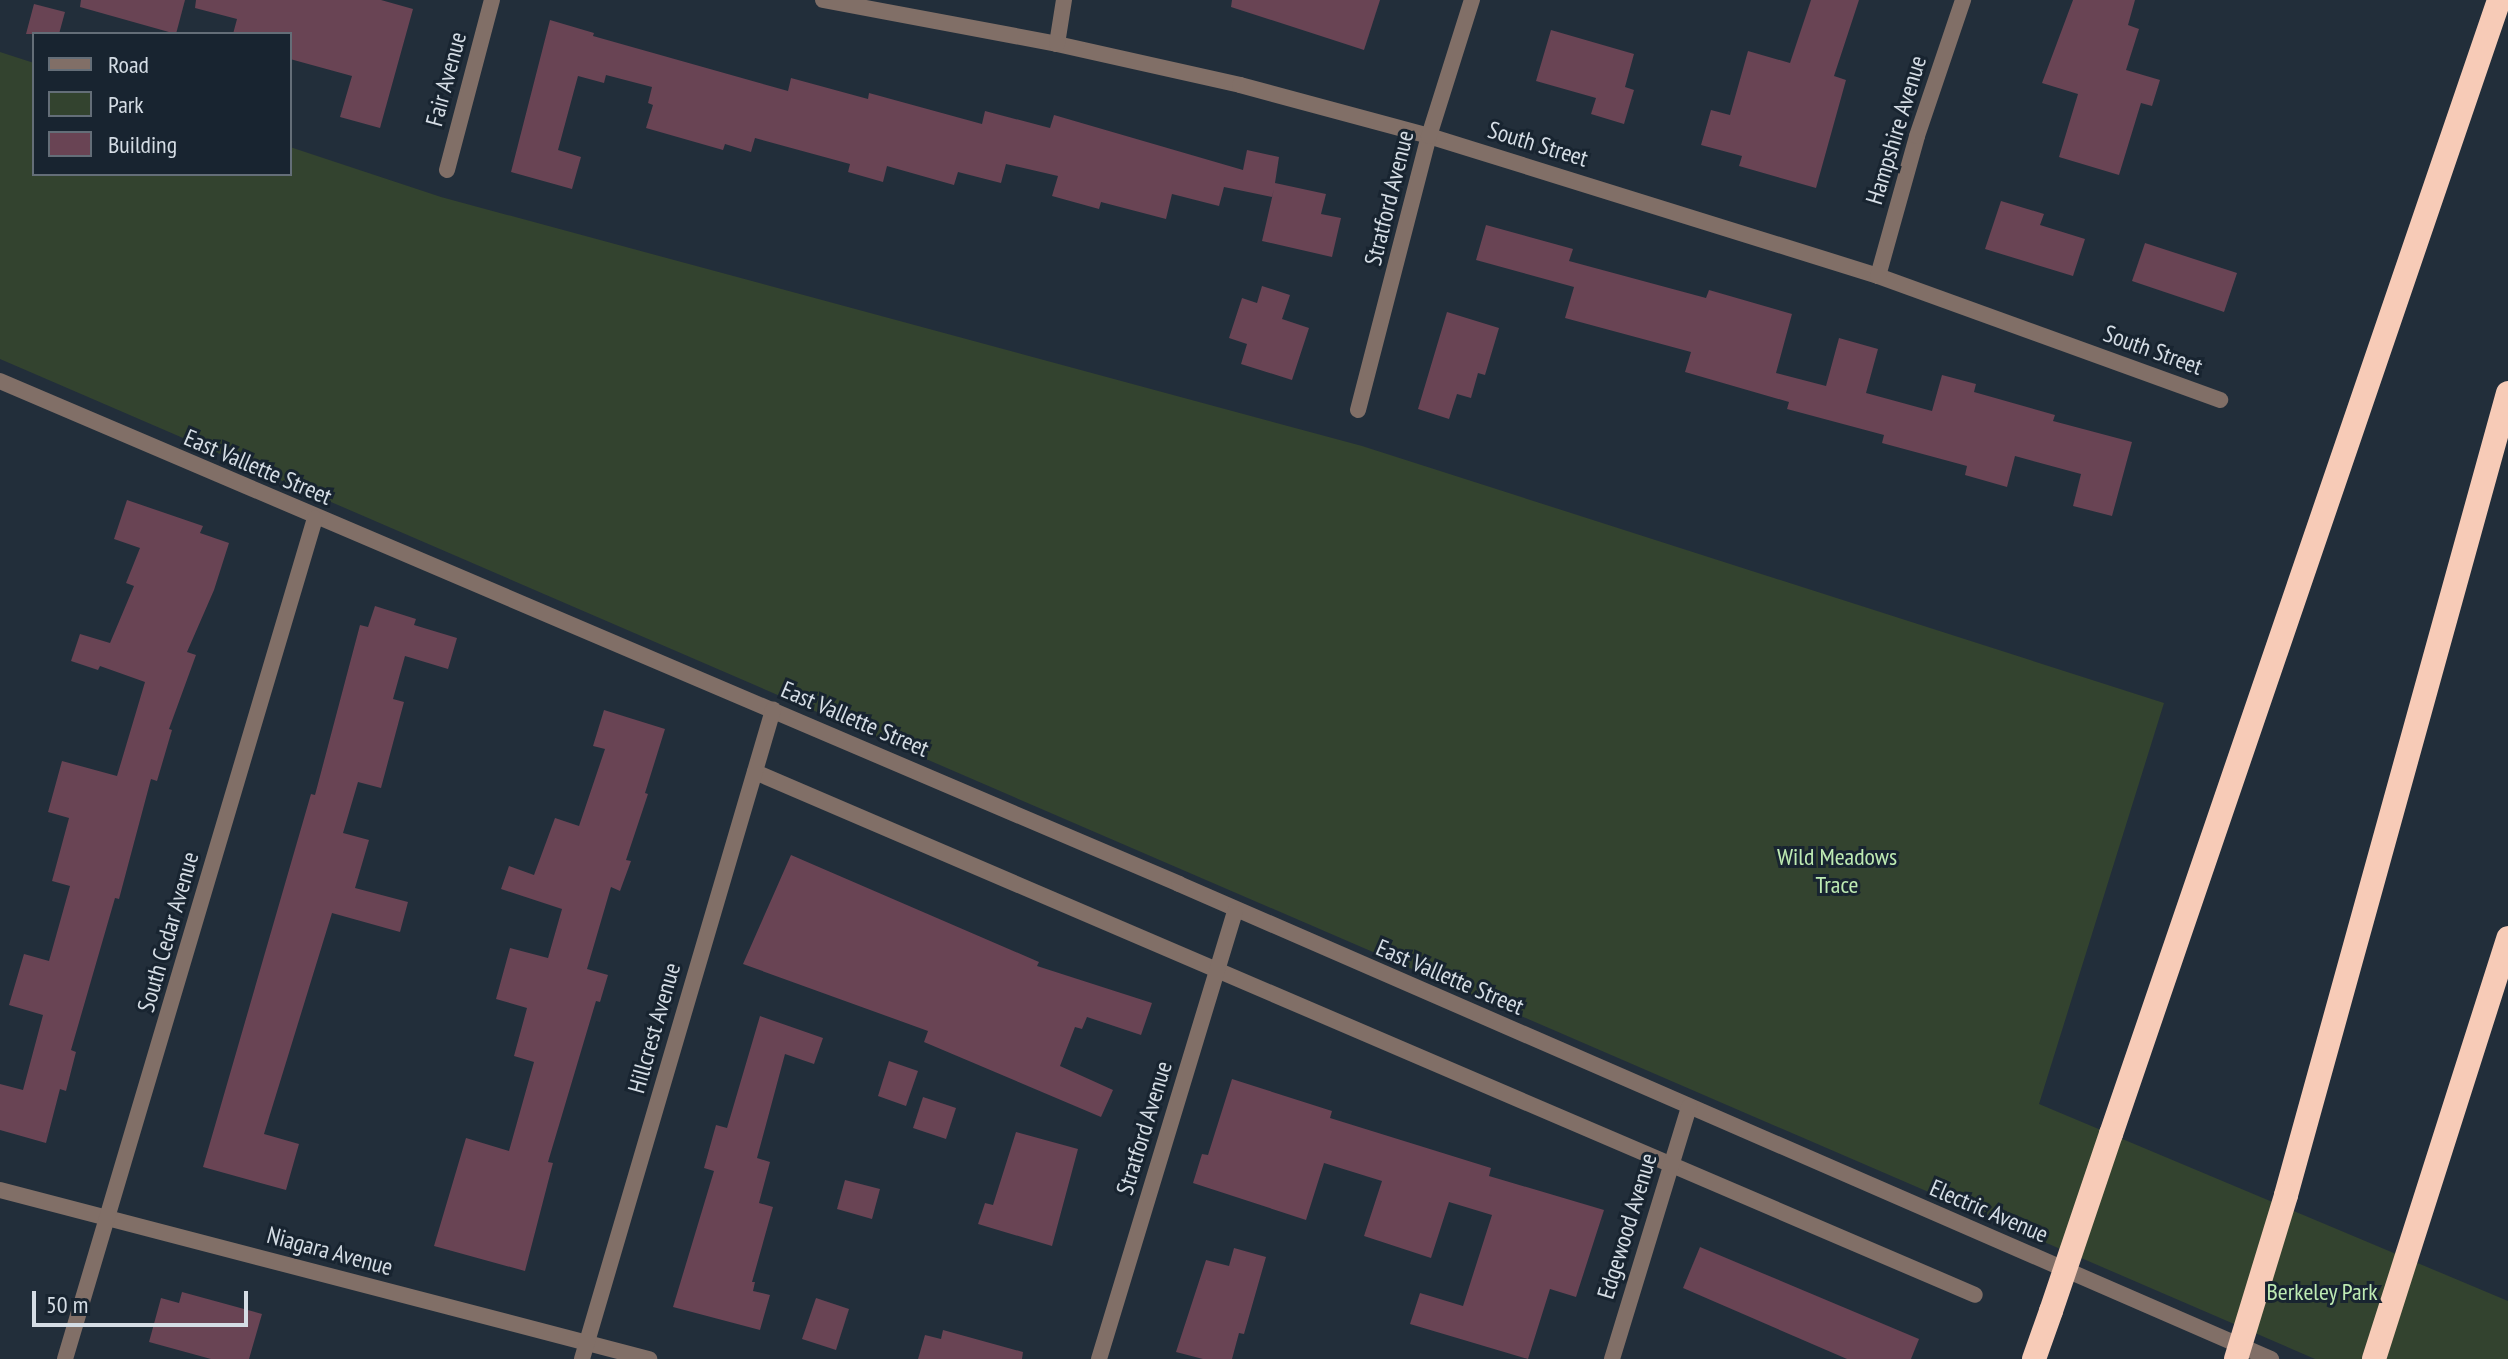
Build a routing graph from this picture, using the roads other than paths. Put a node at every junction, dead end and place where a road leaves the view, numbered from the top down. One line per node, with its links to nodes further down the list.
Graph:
1 (492, 0): 9 (street, Fair Avenue)
2 (823, 0): 7 (street, South Street)
3 (1064, 0): 7 (street)
4 (1472, 0): 8 (street, Stratford Avenue)
5 (1963, 0): 10 (street, Hampshire Avenue)
6 (2499, 0): 31 (highway, bridge)
7 (1057, 44): 8 (street, South Street)
8 (1429, 136): 10 (street, South Street); 14 (street, Stratford Avenue)
9 (447, 170)
10 (1878, 276): 13 (street, South Street)
11 (0, 381): 15 (street, East Vallette Street)
12 (2508, 393): 32 (highway, bridge)
13 (2220, 400)
14 (1358, 410)
15 (315, 518): 16 (street, East Vallette Street); 24 (street, South Cedar Avenue)
16 (773, 710): 17 (street, Hillcrest Avenue); 18 (street, East Vallette Street)
17 (755, 772): 20 (street); 26 (street, Hillcrest Avenue)
18 (1235, 911): 20 (street, Stratford Avenue); 21 (street, East Vallette Street)
19 (2508, 938): 34 (highway)
20 (1218, 970): 22 (street); 29 (street, Stratford Avenue)
21 (1689, 1107): 22 (street, Edgewood Avenue); 33 (street, Electric Avenue)
22 (1671, 1163): 25 (street); 30 (street, Edgewood Avenue)
23 (0, 1190): 24 (street, Niagara Avenue)
24 (108, 1218): 26 (street, Niagara Avenue); 27 (street, South Cedar Avenue)
25 (1975, 1295)
26 (584, 1351): 28 (street, Niagara Avenue)
27 (65, 1359)
28 (649, 1359)
29 (1099, 1359)
30 (1612, 1359)
31 (2034, 1359)
32 (2236, 1359)
33 (2271, 1359)
34 (2374, 1359)

